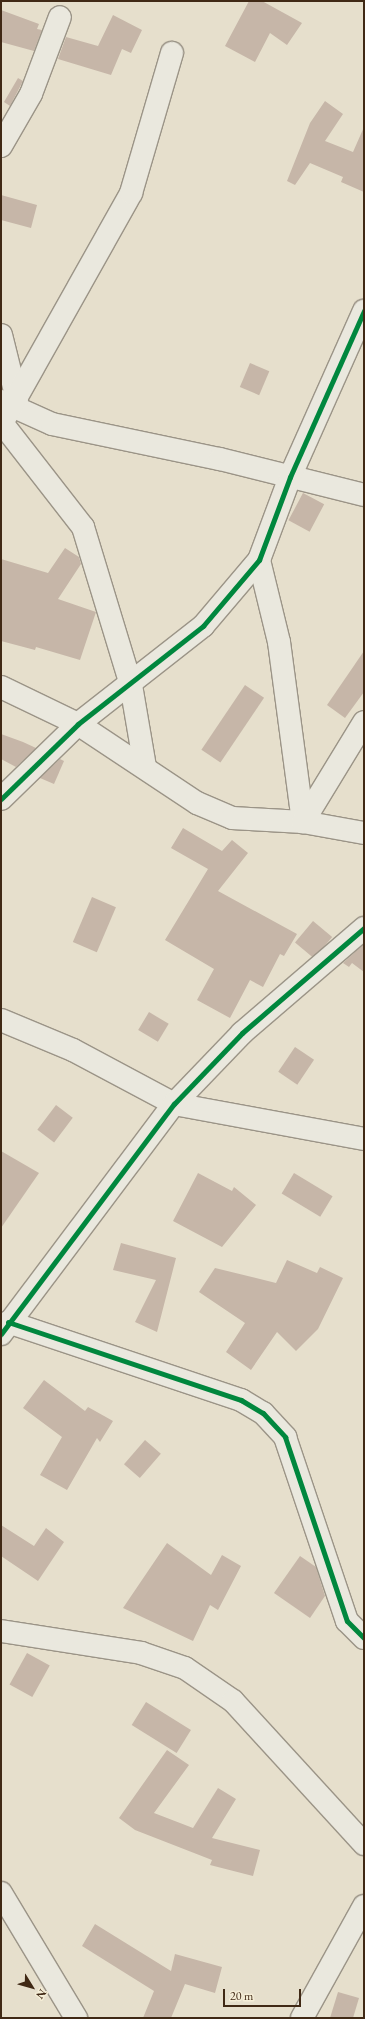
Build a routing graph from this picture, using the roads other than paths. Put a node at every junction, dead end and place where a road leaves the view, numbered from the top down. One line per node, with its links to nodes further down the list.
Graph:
1 (60, 17): 3 (street)
2 (172, 53): 6 (street)
3 (1, 146)
4 (364, 311): 7 (street)
5 (1, 335): 6 (street)
6 (7, 411): 7 (street); 10 (street)
7 (290, 477): 8 (street); 9 (street)
8 (364, 495)
9 (259, 560): 10 (street); 16 (street)
10 (131, 685): 13 (street); 14 (street)
11 (1, 687): 13 (street)
12 (364, 722): 16 (street)
13 (78, 724): 14 (street); 15 (street)
14 (145, 767): 16 (street)
15 (1, 799)
16 (303, 822): 17 (street)
17 (364, 833)
18 (364, 928): 20 (street)
19 (1, 1020): 20 (street)
20 (174, 1104): 21 (street); 22 (street)
21 (364, 1139)
22 (5, 1328): 24 (street)
23 (1, 1631): 25 (street)
24 (364, 1638)
25 (364, 1844)
26 (1, 1893): 28 (street)
27 (364, 1906): 29 (street)
28 (76, 2018)
29 (302, 2018)

